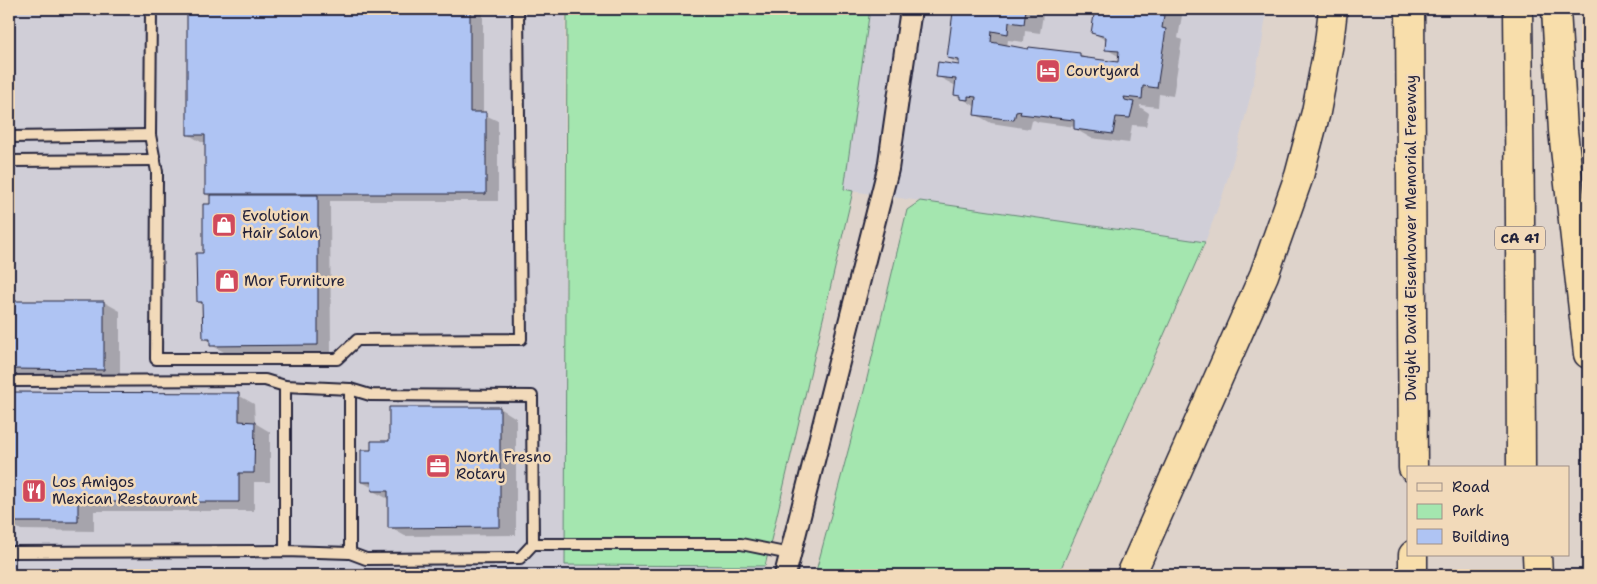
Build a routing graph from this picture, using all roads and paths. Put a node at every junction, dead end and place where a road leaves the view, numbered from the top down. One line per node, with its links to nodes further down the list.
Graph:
1 (151, 9): 8 (lane)
2 (518, 9): 10 (lane)
3 (910, 9): 24 (street)
4 (1333, 9): 29 (highway)
5 (1410, 9): 17 (highway, Dwight David Eisenhower Memorial Freeway)
6 (1518, 9): 12 (highway, CA 41)
7 (1556, 9): 13 (highway)
8 (150, 134): 9 (lane); 10 (lane)
9 (9, 137)
10 (155, 160): 11 (lane)
11 (9, 161)
12 (1520, 221): 18 (highway, CA 41); 19 (highway)
13 (1588, 354)
14 (9, 381): 15 (lane)
15 (285, 386): 16 (lane); 21 (lane)
16 (350, 389): 20 (lane); 23 (lane)
17 (1413, 466)
18 (1521, 466)
19 (1532, 466)
20 (533, 544): 23 (lane); 24 (lane)
21 (285, 551): 22 (lane); 23 (lane)
22 (9, 552)
23 (350, 553)
24 (790, 554): 28 (street)
25 (1413, 556): 30 (highway)
26 (1521, 556): 31 (highway)
27 (1537, 556): 32 (highway)
28 (785, 575)
29 (1131, 575)
30 (1414, 575)
31 (1521, 575)
32 (1538, 575)

